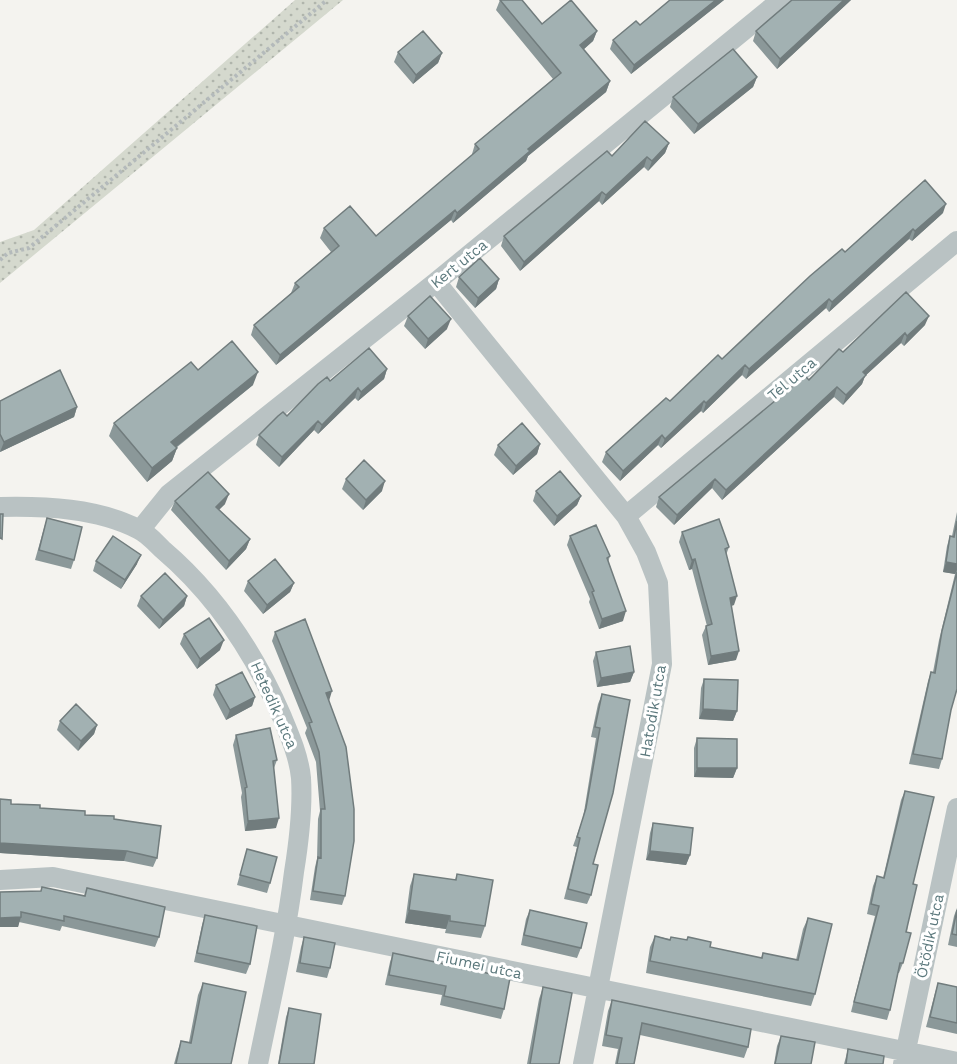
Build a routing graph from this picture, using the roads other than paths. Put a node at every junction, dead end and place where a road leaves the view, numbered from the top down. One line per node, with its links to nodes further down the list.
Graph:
1 (781, 0): 3 (street, Kert utca)
2 (957, 241): 5 (street, Tél utca)
3 (436, 282): 5 (street, Hatodik utca); 6 (street, Kert utca)
4 (0, 507): 6 (street, Hetedik utca)
5 (626, 516): 10 (street, Hatodik utca)
6 (140, 530): 9 (street, Hetedik utca)
7 (957, 808): 11 (street, Ötödik utca)
8 (0, 880): 9 (street, Fiumei utca)
9 (287, 926): 10 (street, Fiumei utca); 13 (street, Hetedik utca)
10 (600, 989): 11 (street, Fiumei utca); 14 (street, Hatodik utca)
11 (904, 1058): 12 (street, Fiumei utca)
12 (957, 1062)
13 (258, 1064)
14 (583, 1064)

